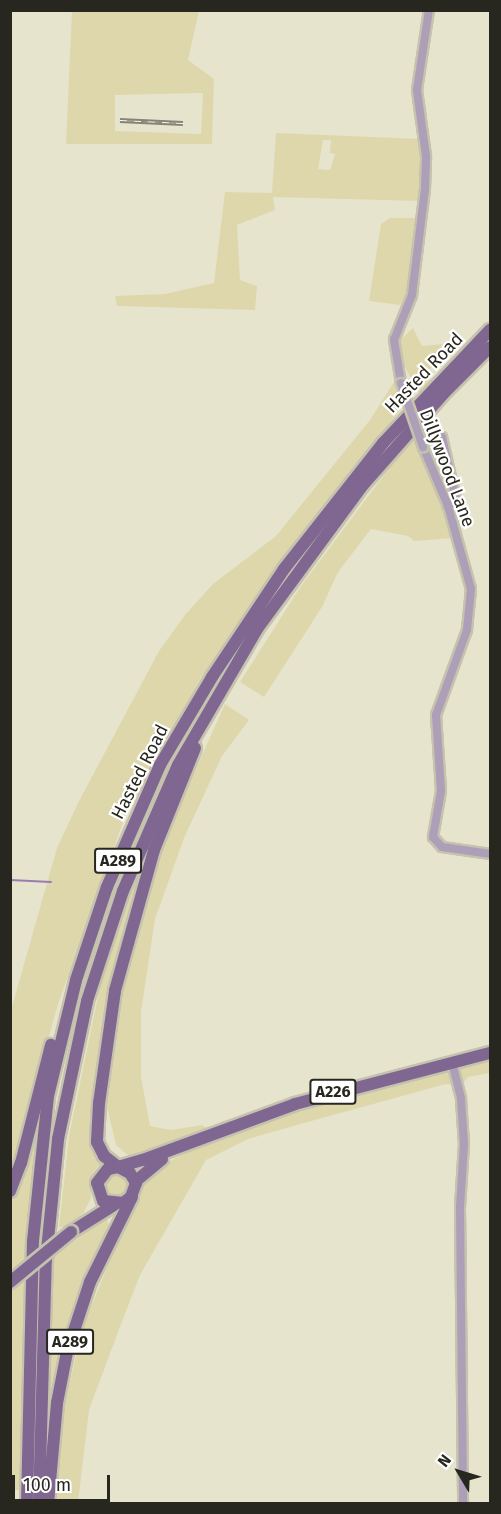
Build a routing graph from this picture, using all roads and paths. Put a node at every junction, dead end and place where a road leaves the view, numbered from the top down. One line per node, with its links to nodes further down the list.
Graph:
1 (429, 10): 5 (street, Dillywood Lane, bridge)
2 (490, 330): 7 (main road, Hasted Road / A289)
3 (490, 347): 6 (main road, Hasted Road / A289)
4 (442, 437): 5 (street)
5 (448, 506): 8 (street, Dillywood Lane)
6 (220, 689): 12 (main road, A289); 20 (main road, Hasted Road / A289)
7 (160, 765): 14 (main road, A289); 19 (main road, Hasted Road / A289)
8 (490, 854)
9 (490, 1053): 10 (main road, A226)
10 (452, 1062): 11 (main road, A226); 22 (street)
11 (181, 1148): 12 (main road, A226); 13 (main road, A226)
12 (118, 1167): 13 (main road); 15 (main road)
13 (134, 1187): 16 (main road); 21 (main road, A289)
14 (10, 1191)
15 (98, 1192): 16 (main road); 17 (main road)
16 (114, 1205): 17 (main road)
17 (71, 1232): 18 (main road, bridge)
18 (10, 1282)
19 (27, 1503)
20 (39, 1503)
21 (48, 1503)
22 (463, 1503)

